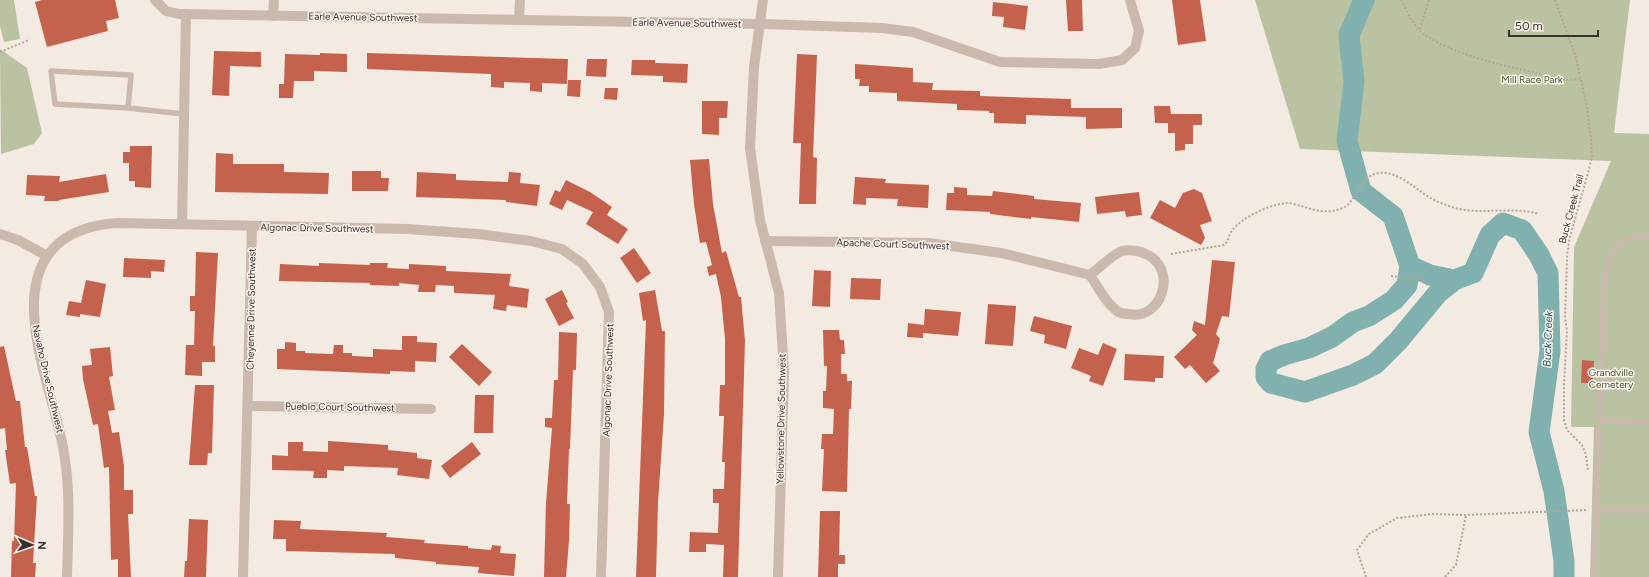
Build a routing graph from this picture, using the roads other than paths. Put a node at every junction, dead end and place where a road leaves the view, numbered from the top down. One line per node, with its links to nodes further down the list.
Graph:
1 (155, 0): 6 (street, Earle Avenue Southwest)
2 (274, 0): 7 (street)
3 (520, 0): 8 (street)
4 (763, 0): 9 (street, Yellowstone Drive Southwest)
5 (1131, 3): 9 (street, Earle Avenue Southwest)
6 (186, 14): 7 (street, Earle Avenue Southwest); 11 (street)
7 (273, 16): 8 (street, Earle Avenue Southwest)
8 (519, 20): 9 (street, Earle Avenue Southwest)
9 (759, 24): 16 (street, Yellowstone Drive Southwest)
10 (128, 108): 10 (lane); 11 (lane)
11 (184, 114): 12 (street)
12 (182, 224): 13 (street); 17 (street, Navaho Drive Southwest)
13 (252, 226): 19 (street, Cheyenne Drive Southwest); 27 (street, Algonac Drive Southwest)
14 (0, 234): 17 (street)
15 (1649, 237): 21 (lane)
16 (765, 241): 18 (street, Apache Court Southwest); 28 (street, Yellowstone Drive Southwest)
17 (47, 256): 25 (street, Navaho Drive Southwest)
18 (1090, 275): 18 (street)
19 (249, 406): 20 (street, Pueblo Court Southwest); 26 (street, Cheyenne Drive Southwest)
20 (431, 409)
21 (1600, 421): 22 (lane); 23 (lane)
22 (1649, 423)
23 (1596, 510): 24 (lane); 29 (lane)
24 (1649, 510)
25 (67, 577)
26 (243, 577)
27 (601, 577)
28 (778, 577)
29 (1594, 577)

